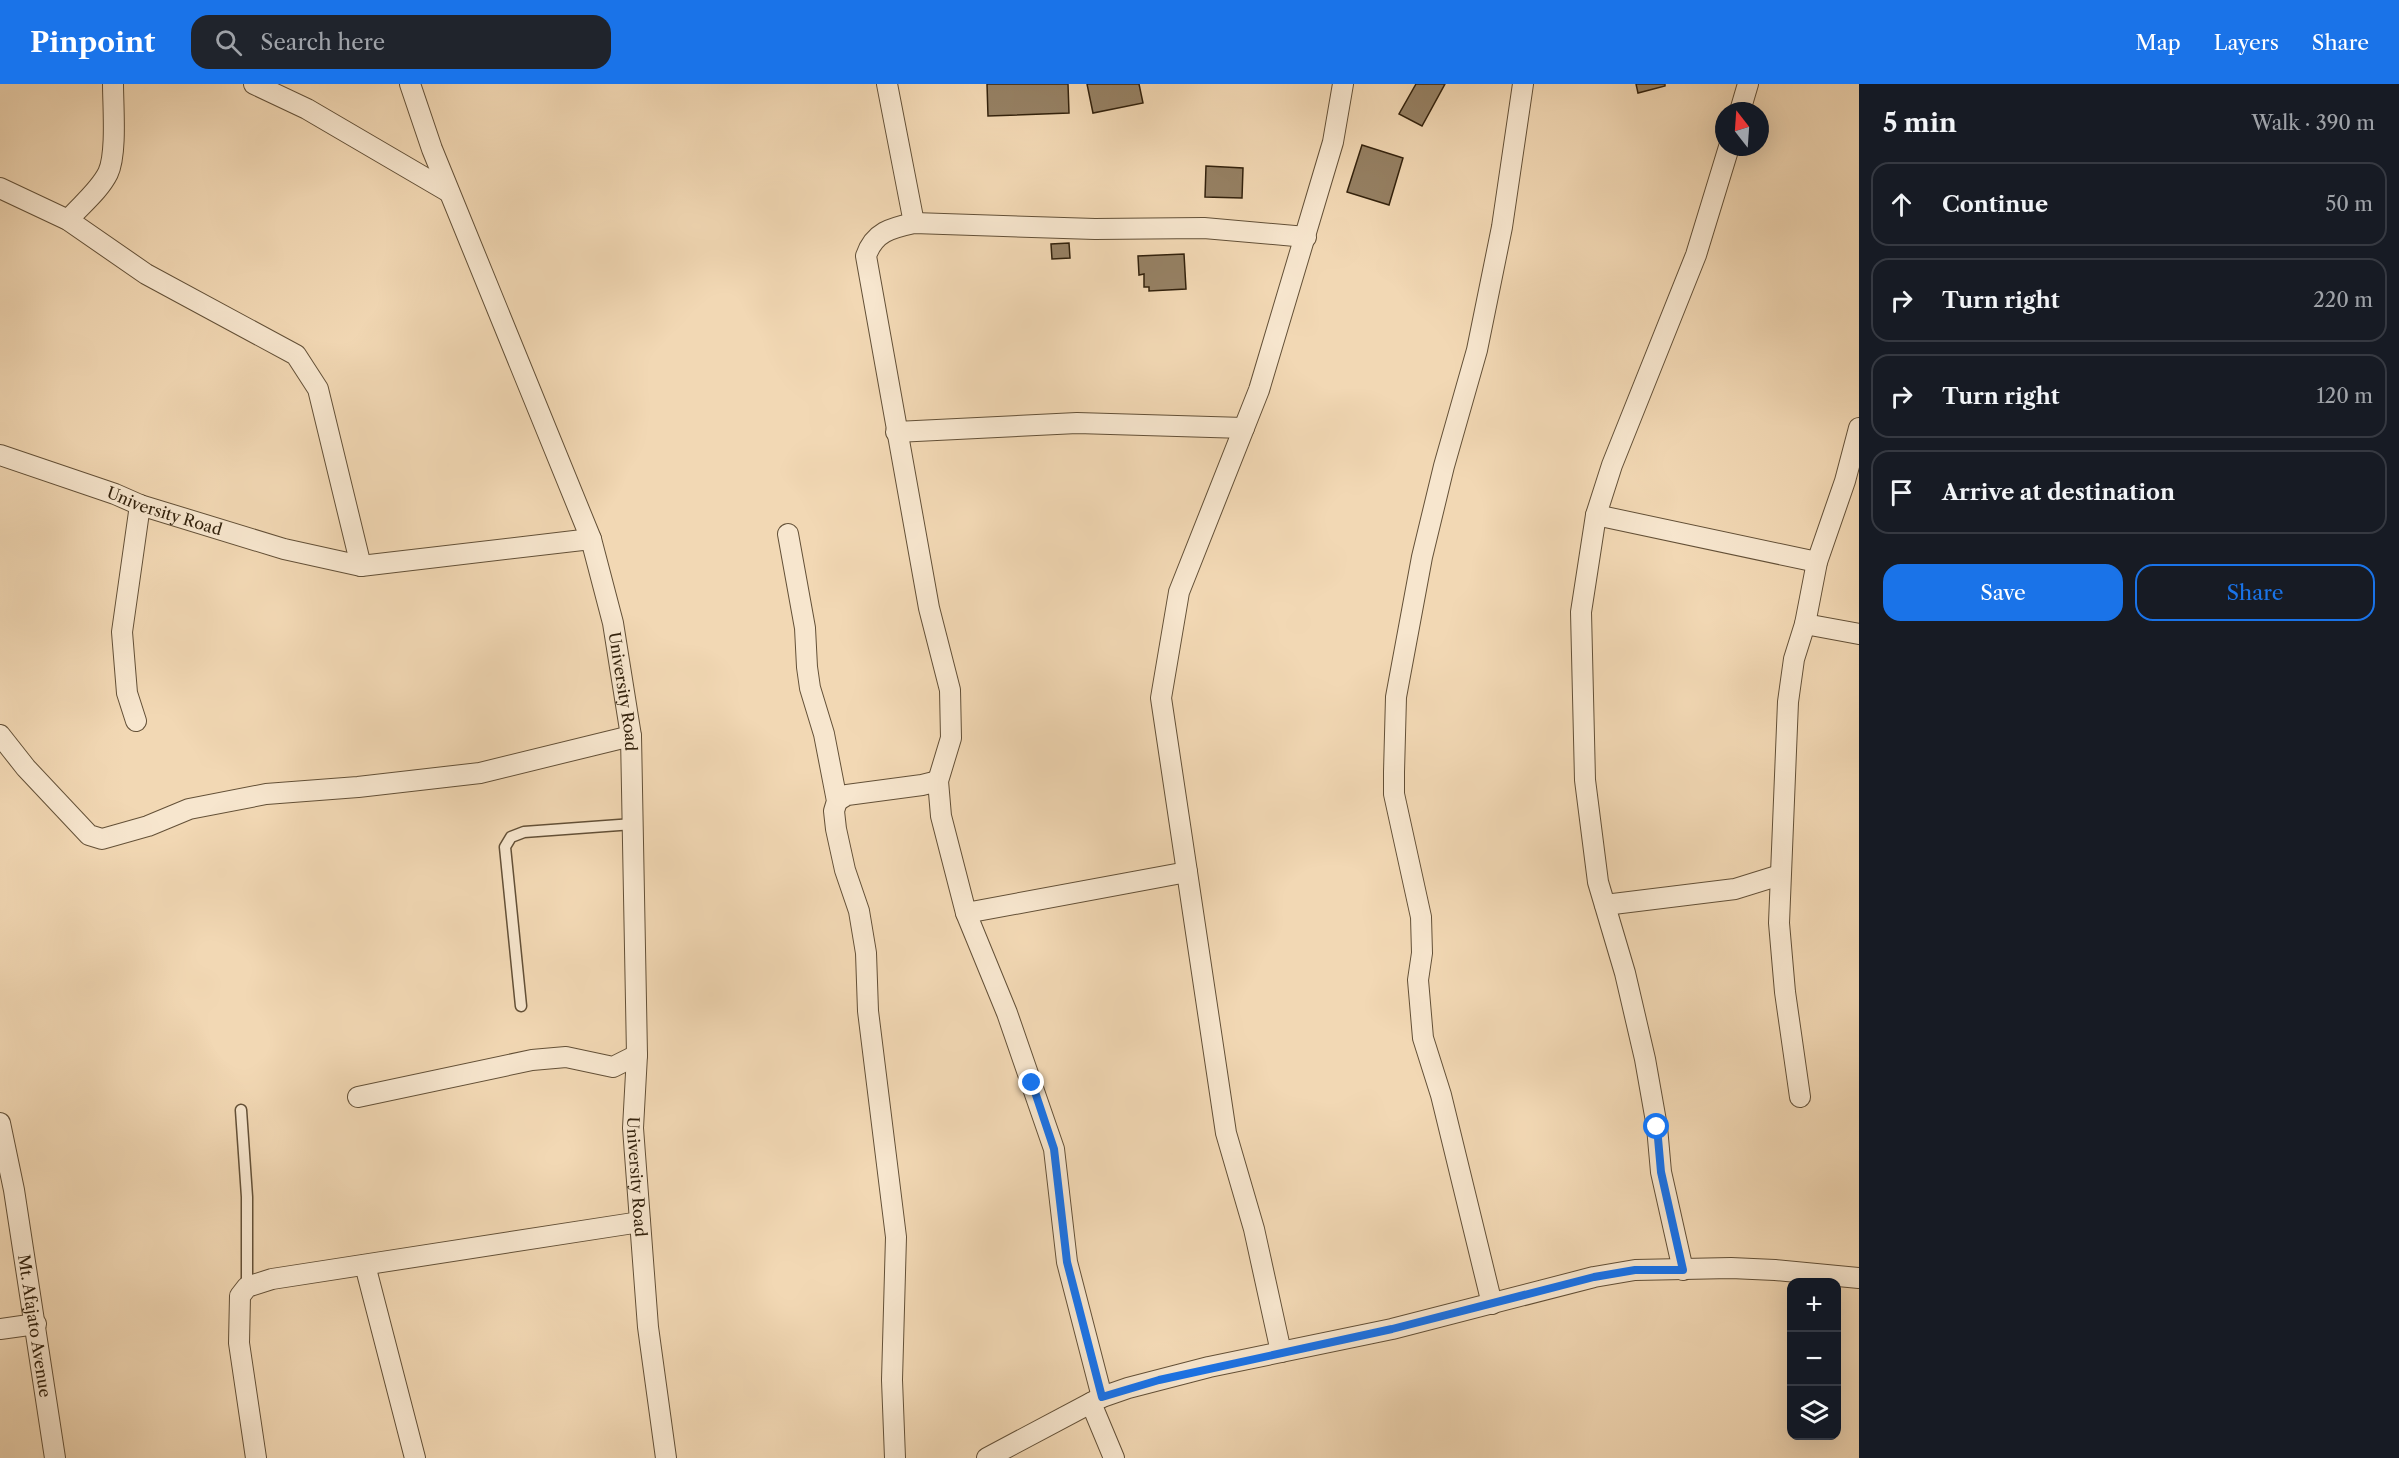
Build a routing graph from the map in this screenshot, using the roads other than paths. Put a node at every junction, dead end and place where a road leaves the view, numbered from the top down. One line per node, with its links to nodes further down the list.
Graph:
1 (113, 84): 12 (street)
2 (254, 84): 11 (street)
3 (410, 84): 11 (street)
4 (887, 84): 13 (street)
5 (1343, 84): 14 (street)
6 (1523, 84): 49 (street)
7 (1748, 84): 8 (street)
8 (1743, 102)
9 (1726, 156): 21 (street)
10 (0, 188): 12 (street)
11 (449, 192): 23 (street)
12 (68, 219): 25 (street)
13 (914, 223): 14 (street); 17 (street)
14 (1306, 237): 15 (street)
15 (1244, 428): 17 (street); 34 (street)
16 (1859, 428): 19 (street)
17 (896, 432): 31 (street)
18 (0, 455): 20 (street, University Road)
19 (1855, 462): 24 (street)
20 (140, 505): 25 (street, University Road); 28 (street)
21 (1596, 514): 24 (street); 36 (street)
22 (789, 534): 32 (street)
23 (591, 538): 25 (street, University Road); 30 (street, University Road)
24 (1817, 562): 26 (street)
25 (361, 566)
26 (1805, 624): 27 (street); 35 (street)
27 (1859, 634)
28 (136, 720)
29 (0, 735): 30 (street)
30 (631, 736): 33 (street, University Road)
31 (938, 781): 32 (street); 37 (street)
32 (837, 801): 58 (street)
33 (633, 824): 38 (lane); 39 (street, University Road)
34 (1187, 872): 37 (street); 52 (street)
35 (1780, 875): 36 (street); 41 (street)
36 (1605, 905): 46 (street)
37 (966, 913): 53 (street)
38 (521, 1006)
39 (637, 1055): 40 (street); 44 (street, University Road)
40 (358, 1097)
41 (1800, 1097)
42 (241, 1110): 48 (lane)
43 (0, 1123): 50 (street, Mt. Afajato Avenue)
44 (640, 1222): 45 (street); 57 (street, University Road)
45 (365, 1265): 48 (street); 56 (street)
46 (1683, 1270): 47 (street); 49 (street)
47 (1859, 1278)
48 (247, 1287): 55 (street)
49 (1492, 1304): 52 (street)
50 (36, 1324): 51 (street); 54 (street, Mt. Afajato Avenue)
51 (0, 1329)
52 (1281, 1352): 53 (street)
53 (1097, 1400): 59 (street); 60 (street)
54 (55, 1458)
55 (256, 1458)
56 (416, 1458)
57 (666, 1458)
58 (895, 1458)
59 (987, 1458)
60 (1114, 1458)

